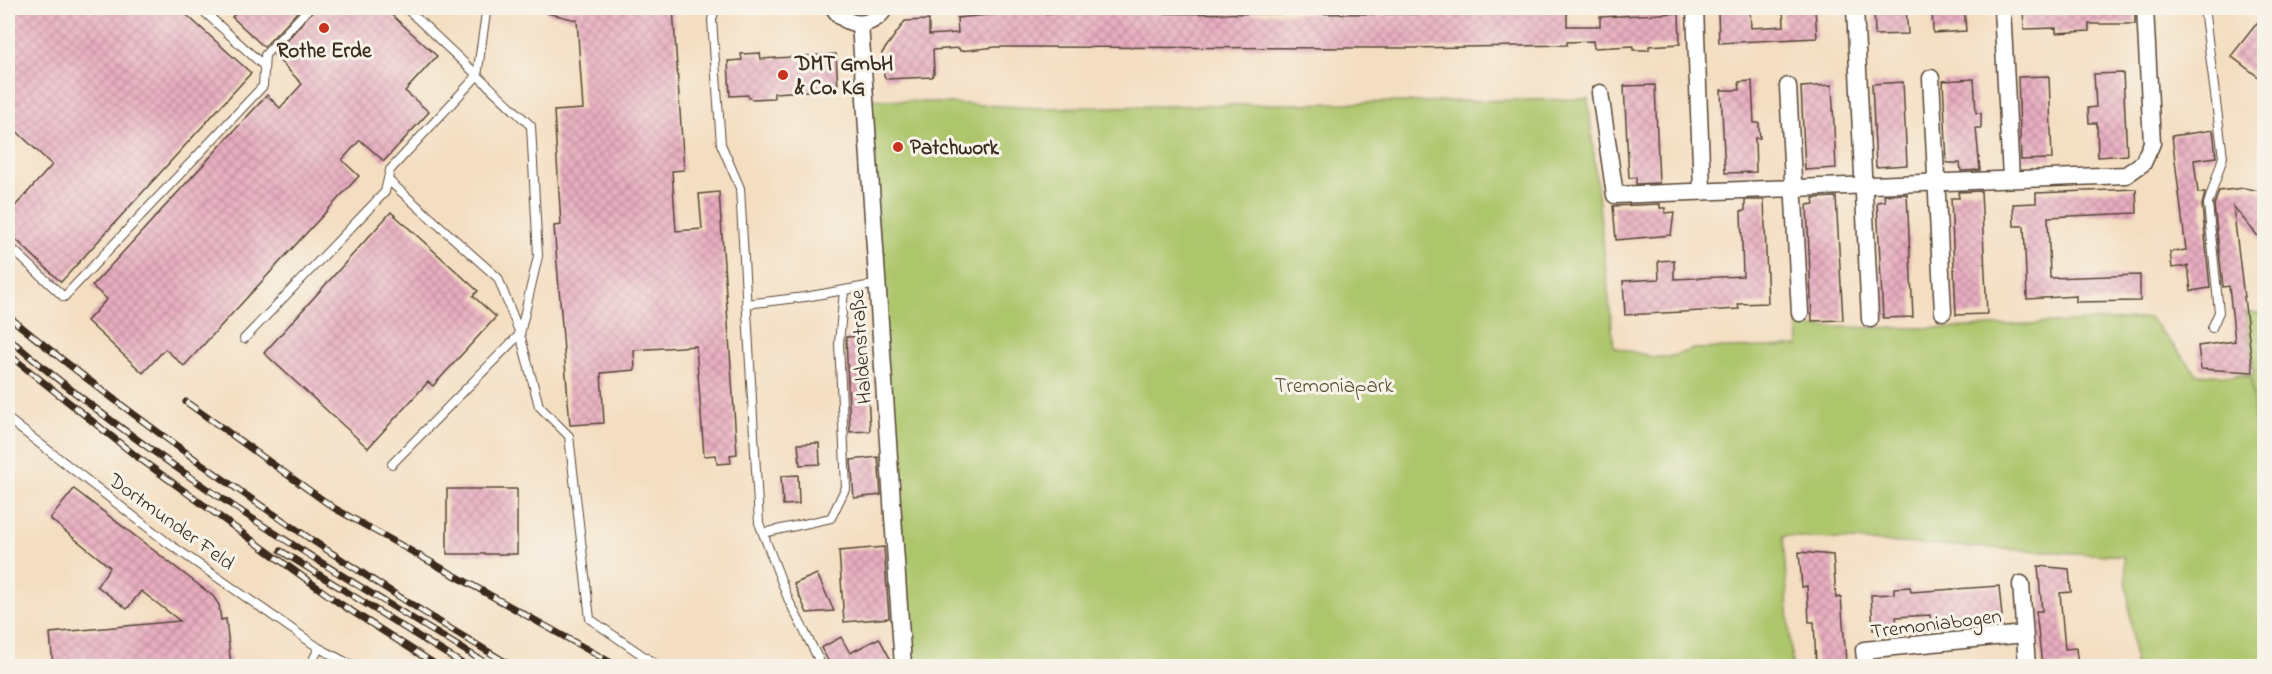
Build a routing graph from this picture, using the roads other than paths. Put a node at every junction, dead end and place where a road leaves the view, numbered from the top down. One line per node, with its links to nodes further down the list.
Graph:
1 (200, 8): 14 (lane)
2 (217, 8): 14 (lane)
3 (309, 8): 16 (lane)
4 (406, 8): 17 (lane)
5 (715, 8): 30 (lane)
6 (834, 8): 15 (street)
7 (885, 8): 15 (street)
8 (1695, 8): 26 (street)
9 (1856, 8): 24 (street)
10 (2002, 8): 21 (street)
11 (2145, 8): 21 (street)
12 (2204, 8): 34 (lane)
13 (486, 13): 17 (lane)
14 (210, 16): 16 (lane)
15 (861, 24): 28 (street, Haldenstraße)
16 (264, 66): 27 (lane)
17 (477, 76): 22 (lane); 35 (lane)
18 (1931, 78): 23 (street)
19 (1788, 86): 25 (street)
20 (1600, 93): 26 (street)
21 (2011, 178): 23 (street)
22 (387, 180): 35 (lane); 36 (lane)
23 (1937, 180): 24 (street); 31 (street)
24 (1864, 184): 25 (street); 33 (street)
25 (1795, 188): 26 (street); 32 (street)
26 (1702, 190)
27 (8, 245)
28 (878, 284): 29 (lane); 47 (street, Haldenstraße)
29 (844, 291): 30 (lane); 39 (lane)
30 (746, 304): 39 (lane)
31 (1943, 312)
32 (1800, 313)
33 (1870, 319)
34 (2212, 327)
35 (520, 334): 38 (lane); 45 (lane)
36 (244, 339)
37 (8, 419): 42 (lane, Dortmunder Feld)
38 (392, 464)
39 (763, 533): 46 (lane)
40 (2021, 584): 41 (street, Tremoniabogen)
41 (2024, 634): 48 (street, Tremoniabogen); 49 (street, Tremoniabogen)
42 (319, 648): 43 (lane); 44 (lane, Dortmunder Feld)
43 (315, 666)
44 (353, 666)
45 (658, 666)
46 (822, 666)
47 (903, 666)
48 (1866, 666)
49 (2027, 666)

